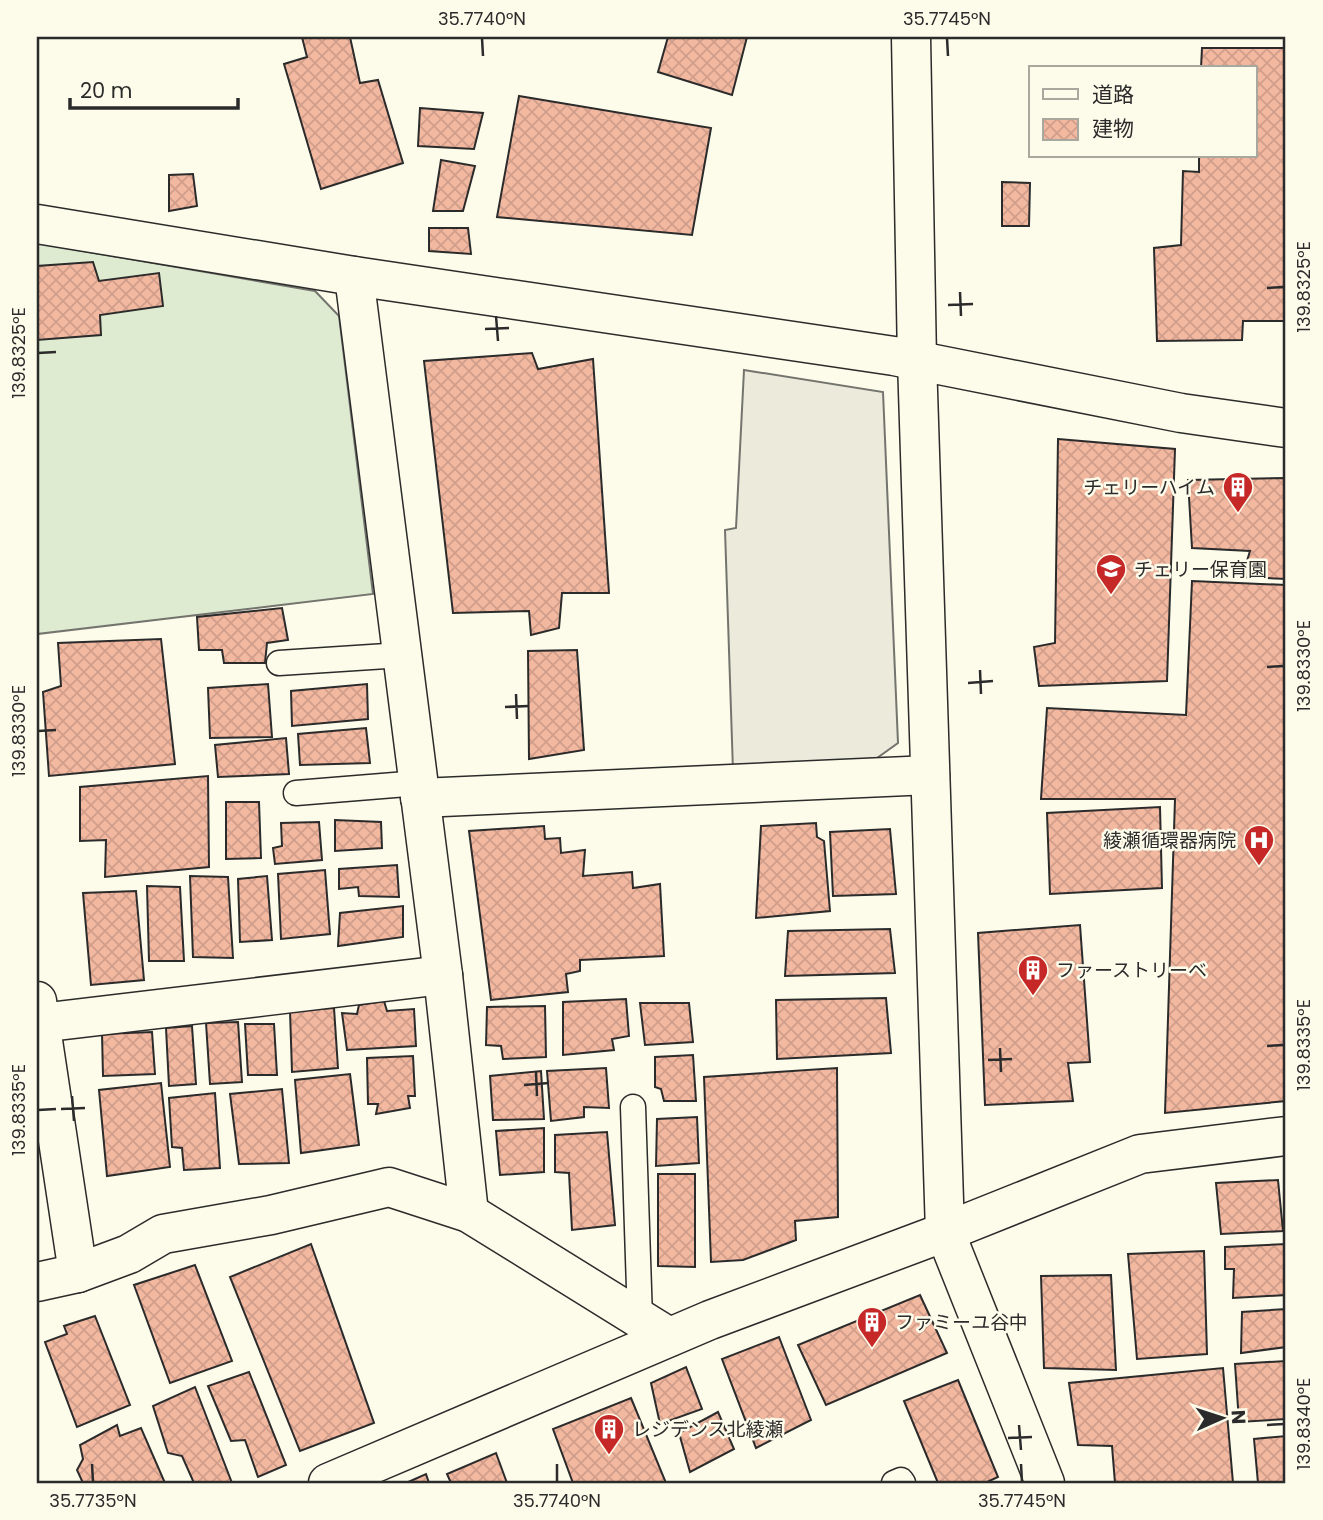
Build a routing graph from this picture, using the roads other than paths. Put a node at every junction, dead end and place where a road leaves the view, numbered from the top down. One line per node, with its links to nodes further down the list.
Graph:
1 (911, 37): 4 (street)
2 (37, 224): 3 (street)
3 (354, 276): 4 (street); 6 (street)
4 (917, 360): 5 (street); 8 (street)
5 (1286, 428)
6 (402, 655): 7 (lane); 9 (street)
7 (279, 663)
8 (930, 775): 9 (street); 16 (street)
9 (419, 790): 10 (lane); 11 (street)
10 (296, 793)
11 (443, 975): 12 (street); 15 (street)
12 (38, 1012): 17 (street)
13 (633, 1107): 19 (lane)
14 (1286, 1136): 16 (street)
15 (469, 1213): 17 (street); 19 (street)
16 (945, 1232): 19 (street); 23 (street)
17 (78, 1273): 18 (street)
18 (37, 1283)
19 (654, 1328): 20 (street)
20 (328, 1483)
21 (894, 1483): 22 (lane)
22 (903, 1483)
23 (1045, 1483)

